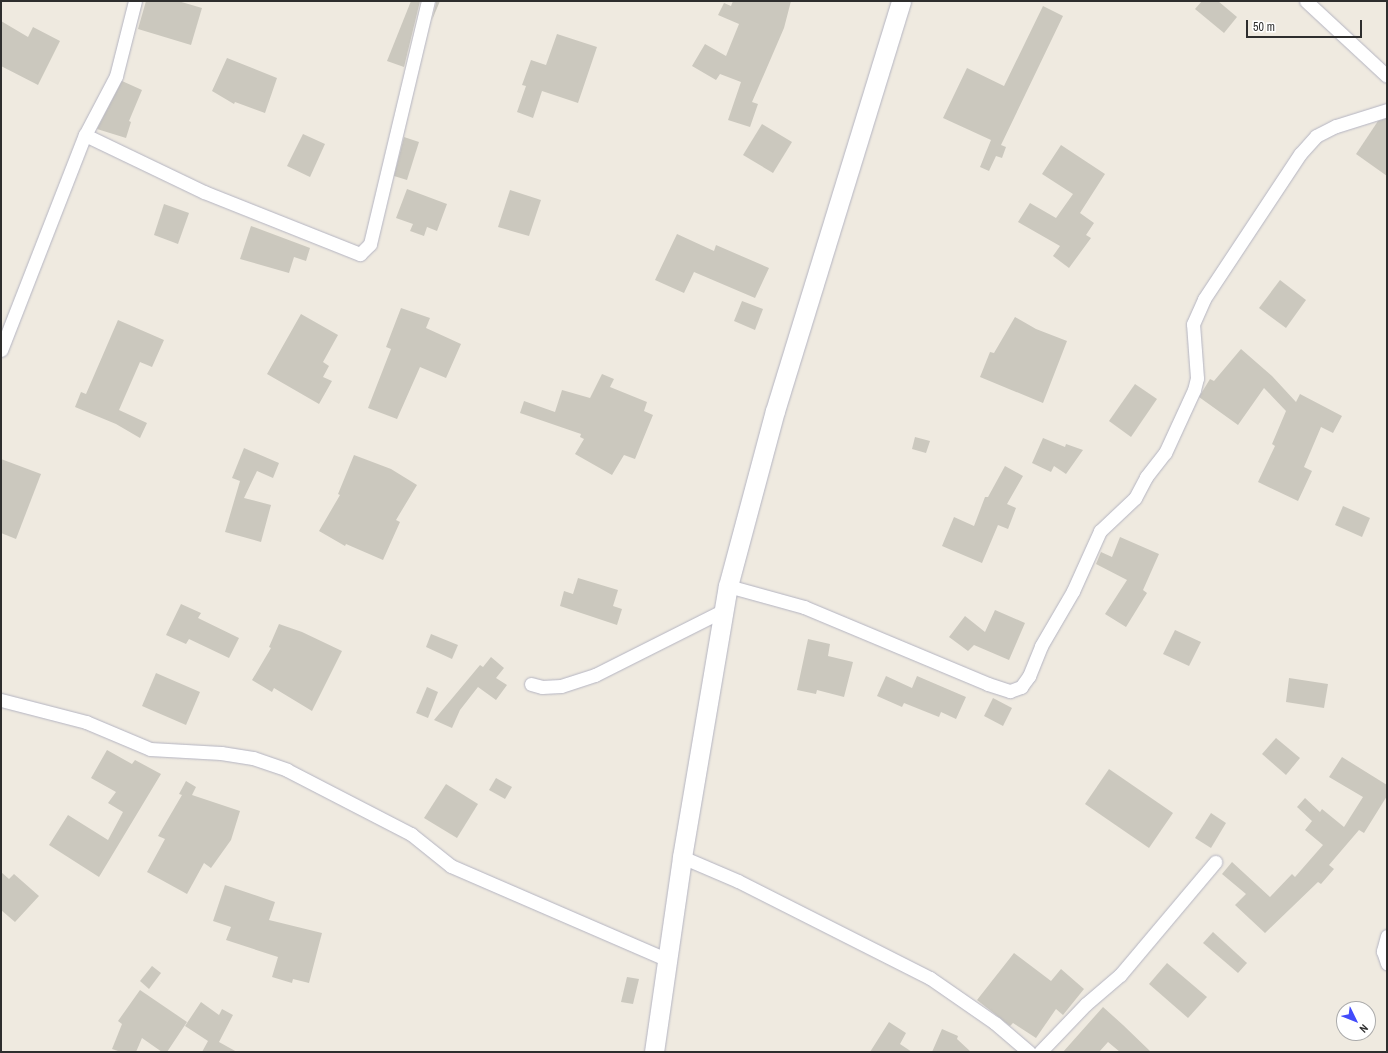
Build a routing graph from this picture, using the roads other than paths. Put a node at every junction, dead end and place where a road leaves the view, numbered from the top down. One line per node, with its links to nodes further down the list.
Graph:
1 (135, 1): 7 (street)
2 (428, 1): 7 (street)
3 (901, 1): 9 (street)
4 (1306, 1): 5 (street)
5 (1387, 76)
6 (1387, 110): 9 (street)
7 (85, 135): 8 (street)
8 (1, 350)
9 (728, 586): 10 (street)
10 (724, 610): 11 (street); 13 (street)
11 (530, 684)
12 (1, 700): 16 (street)
13 (682, 857): 16 (street); 19 (street)
14 (1215, 862): 20 (street)
15 (1387, 936): 17 (street)
16 (666, 960): 18 (street)
17 (1387, 963)
18 (654, 1052)
19 (1029, 1052)
20 (1040, 1052)

